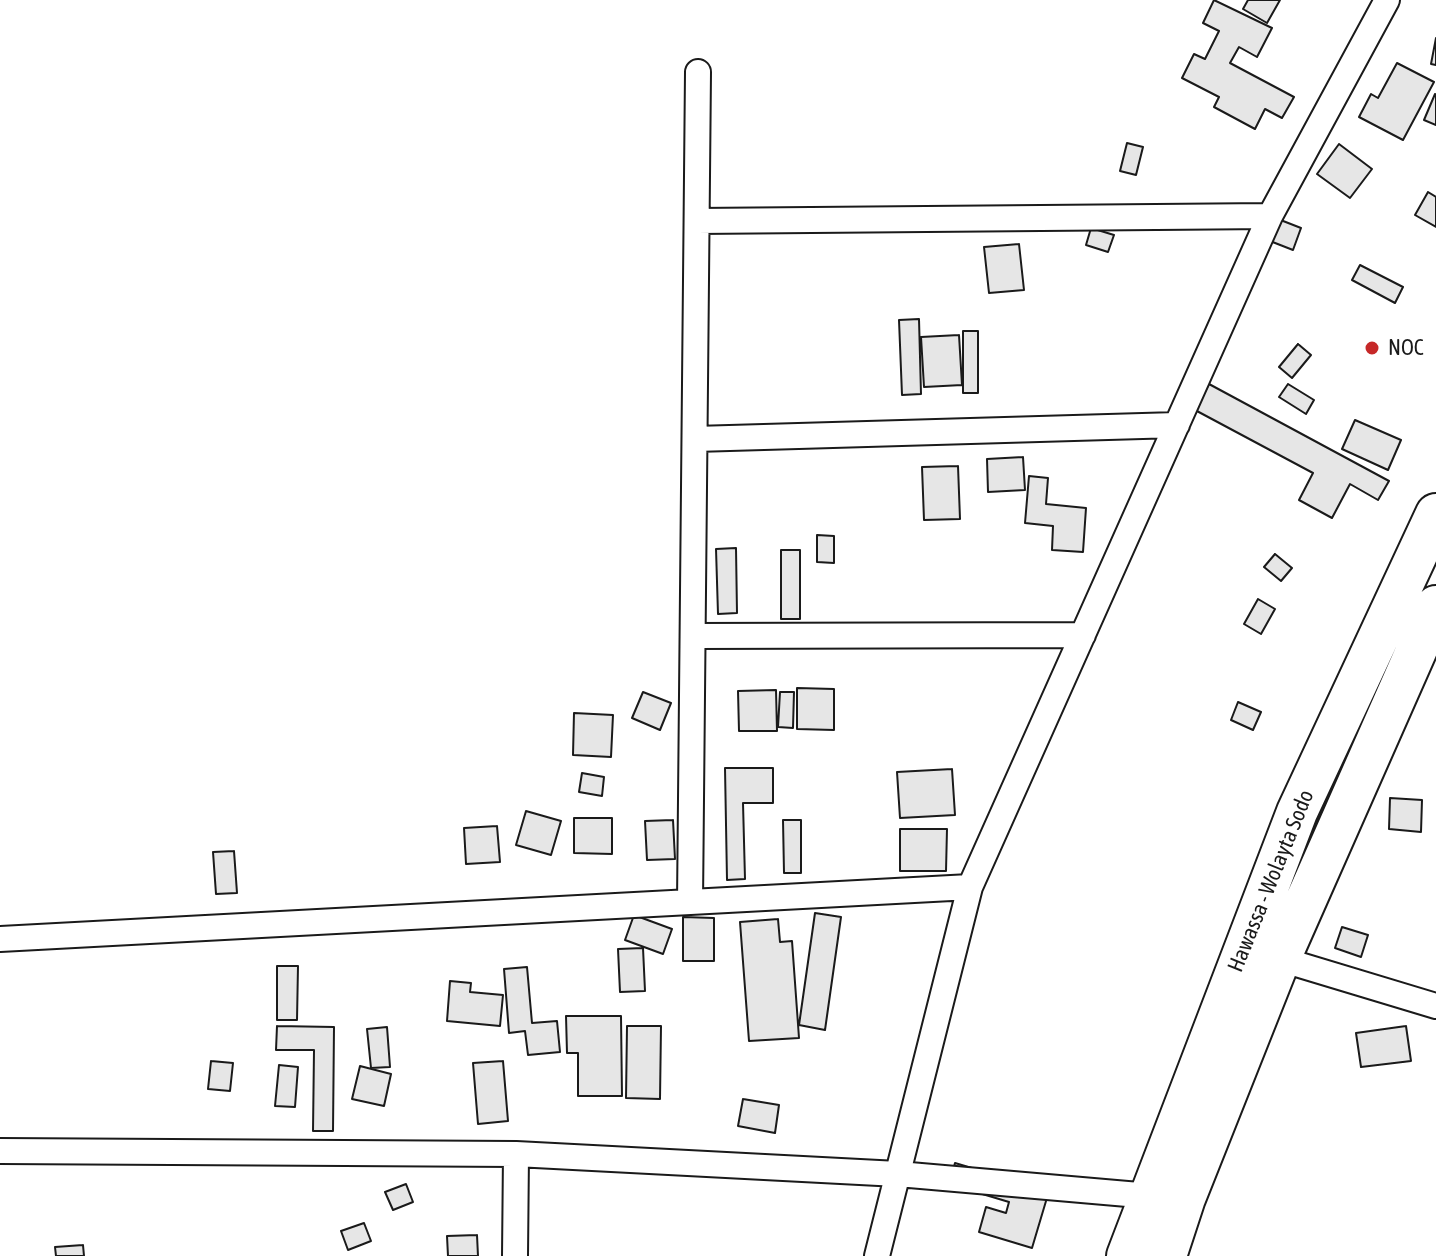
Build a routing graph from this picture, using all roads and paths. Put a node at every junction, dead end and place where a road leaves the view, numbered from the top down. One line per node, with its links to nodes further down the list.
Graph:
1 (1387, 0): 3 (street)
2 (698, 72): 4 (street)
3 (1270, 216): 4 (street); 5 (street)
4 (697, 221): 6 (street)
5 (1177, 425): 6 (street); 9 (street)
6 (695, 439): 10 (street)
7 (1436, 514): 19 (main road, Hawassa - Wolayta Sodo)
8 (1436, 606): 14 (main road, Hawassa - Wolayta Sodo)
9 (1083, 635): 10 (street); 11 (street)
10 (693, 636): 12 (street)
11 (970, 887): 12 (street); 18 (street)
12 (690, 902): 13 (street)
13 (0, 939)
14 (1280, 959): 15 (street); 19 (main road, Hawassa - Wolayta Sodo)
15 (1436, 1006)
16 (0, 1151): 17 (street)
17 (516, 1154): 18 (street); 20 (street)
18 (898, 1174): 19 (street); 21 (street)
19 (1166, 1197): 22 (main road, Hawassa - Wolayta Sodo); 23 (main road, Hawassa - Wolayta Sodo)
20 (515, 1256)
21 (877, 1256)
22 (1127, 1256)
23 (1166, 1256)

